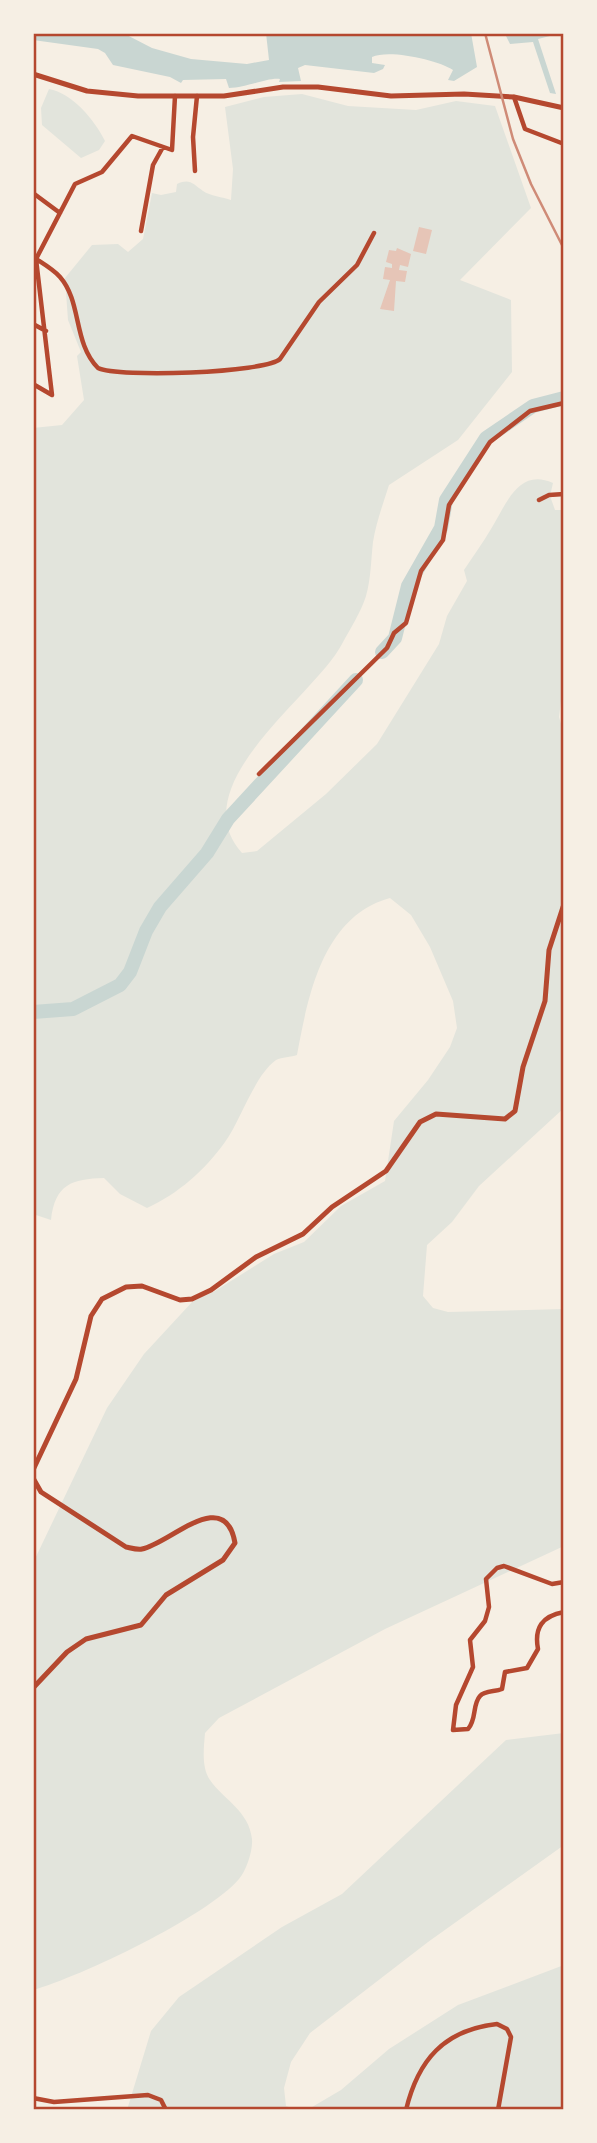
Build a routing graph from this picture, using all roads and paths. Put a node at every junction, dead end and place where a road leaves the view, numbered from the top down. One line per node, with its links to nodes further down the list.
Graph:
1 (33, 74): 2 (street)
2 (175, 96): 3 (street); 7 (street)
3 (197, 96): 4 (street); 8 (street)
4 (513, 97): 5 (street); 6 (street)
5 (564, 108)
6 (564, 144)
7 (163, 147): 10 (street); 11 (street)
8 (195, 171)
9 (33, 193): 10 (street)
10 (60, 213): 13 (street)
11 (141, 231)
12 (374, 233): 13 (street)
13 (35, 258): 15 (street)
14 (33, 324): 15 (street)
15 (46, 331): 16 (street)
16 (33, 384)
17 (564, 403): 20 (street)
18 (564, 494): 19 (street)
19 (539, 500)
20 (259, 774)
21 (564, 904): 22 (street)
22 (33, 1470)
23 (33, 1478): 26 (street)
24 (564, 1582): 25 (street)
25 (564, 1612)
26 (33, 1688)
27 (33, 2098): 28 (street)
28 (166, 2110)
29 (406, 2110): 30 (street)
30 (498, 2110)

